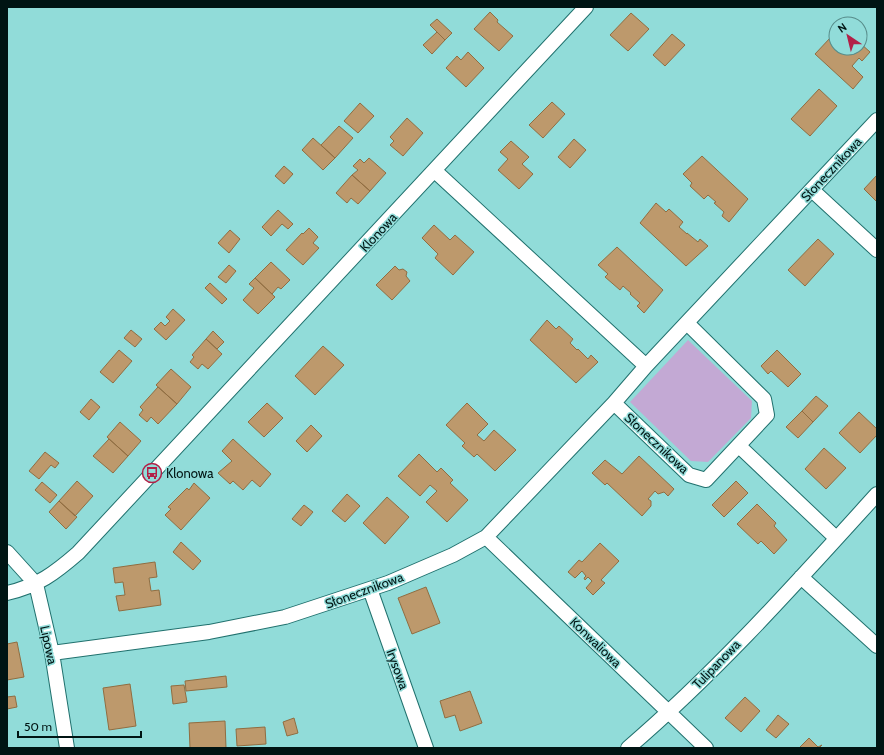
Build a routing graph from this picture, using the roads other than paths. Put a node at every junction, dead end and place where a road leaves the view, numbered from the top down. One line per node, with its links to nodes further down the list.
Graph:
1 (586, 7): 3 (street, Klonowa)
2 (877, 120): 4 (street, Słonecznikowa)
3 (435, 171): 7 (street); 15 (street, Klonowa)
4 (812, 190): 5 (street); 6 (street, Słonecznikowa)
5 (877, 250)
6 (687, 324): 7 (street, Słonecznikowa); 9 (street, Słonecznikowa)
7 (646, 366): 8 (street, Słonecznikowa)
8 (614, 403): 9 (street, Słonecznikowa); 11 (street, Słonecznikowa)
9 (739, 446): 12 (street)
10 (875, 501): 12 (street, Tulipanowa)
11 (486, 537): 16 (street, Słonecznikowa); 20 (street, Konwaliowa)
12 (836, 538): 14 (street, Tulipanowa)
13 (7, 552): 15 (street, Lipowa)
14 (801, 577): 18 (street); 20 (street, Tulipanowa)
15 (36, 584): 17 (street, Klonowa); 19 (street, Lipowa)
16 (370, 589): 19 (street, Słonecznikowa); 22 (street, Irysowa)
17 (7, 593)
18 (877, 646)
19 (52, 653): 21 (street, Lipowa)
20 (669, 713): 23 (street, Tulipanowa); 24 (street, Konwaliowa)
21 (67, 748)
22 (426, 748)
23 (628, 748)
24 (706, 748)

